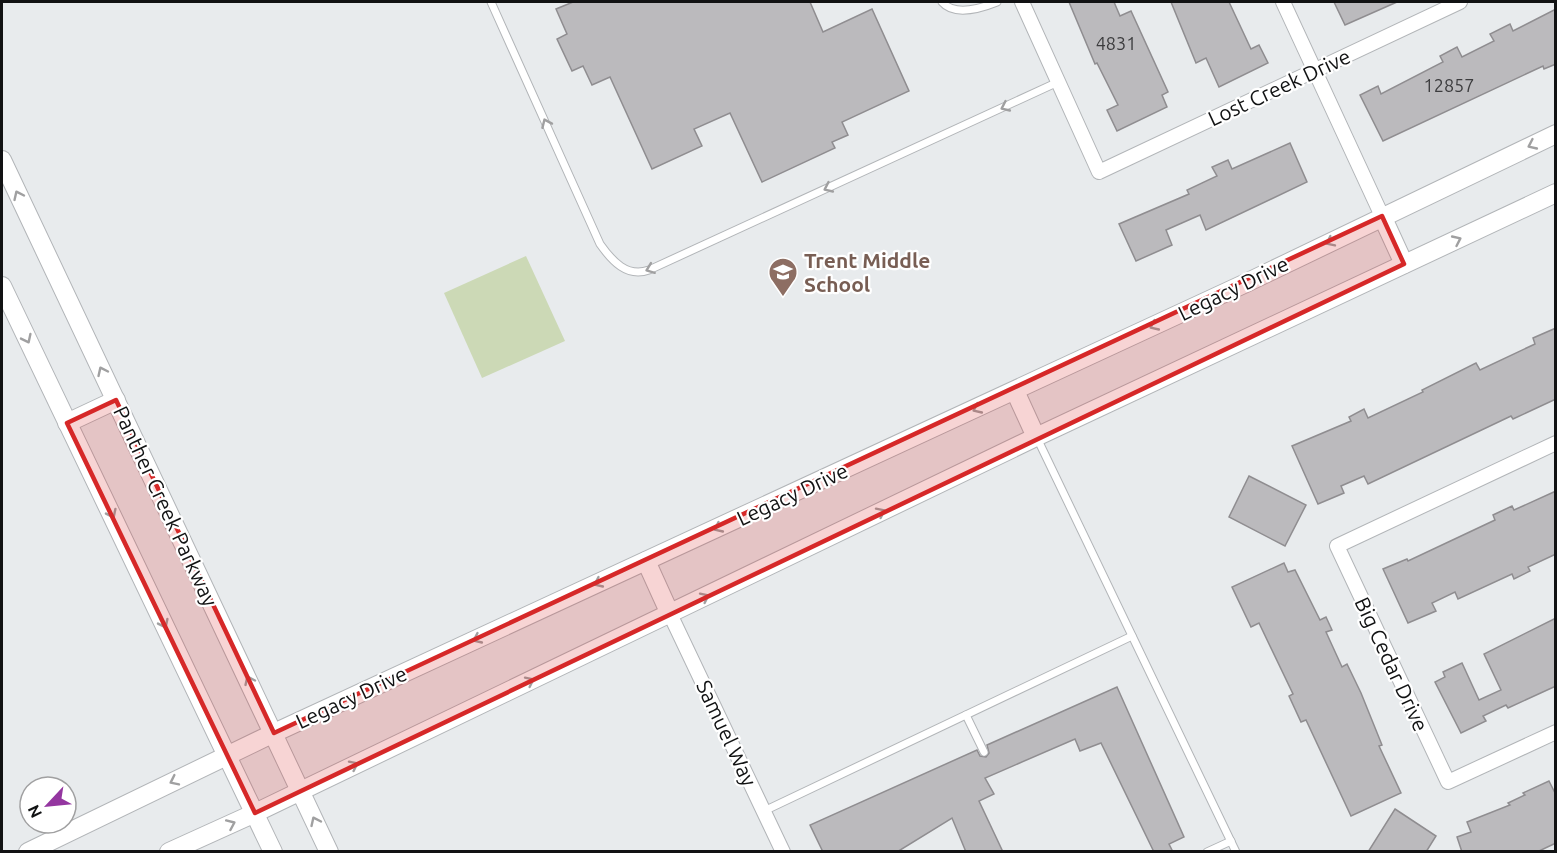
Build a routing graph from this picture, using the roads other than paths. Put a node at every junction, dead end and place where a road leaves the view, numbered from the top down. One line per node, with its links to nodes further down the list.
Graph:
1 (491, 2): 8 (lane, one-way to 1)
2 (942, 2): 3 (lane)
3 (997, 2)
4 (1022, 2): 8 (street)
5 (1284, 2): 7 (street)
6 (1460, 2): 7 (street, Lost Creek Drive)
7 (1314, 70): 8 (street, Lost Creek Drive); 12 (street)
8 (1058, 82)
9 (1556, 134): 12 (main road, Legacy Drive, one-way to 12)
10 (2, 160): 16 (main road, Panther Creek Parkway, one-way to 10)
11 (1556, 193): 13 (main road, one-way to 11)
12 (1382, 216): 13 (main road); 15 (main road, Legacy Drive, one-way to 15)
13 (1404, 264): 18 (main road)
14 (2, 286): 17 (main road, one-way to 17)
15 (1015, 391): 18 (main road); 20 (main road, Legacy Drive, one-way to 20)
16 (116, 400): 17 (main road); 25 (main road, Panther Creek Parkway, one-way to 16)
17 (67, 423): 27 (main road, one-way to 27)
18 (1036, 437): 21 (main road, one-way to 18); 22 (lane)
19 (1556, 443): 24 (street, Big Cedar Drive)
20 (646, 561): 21 (main road); 25 (main road, Legacy Drive, one-way to 25)
21 (670, 614): 28 (main road, one-way to 21); 29 (street, Samuel Way)
22 (1132, 636): 23 (lane); 31 (lane)
23 (966, 715): 26 (lane); 29 (lane)
24 (1556, 732)
25 (274, 733): 27 (main road, Legacy Drive); 28 (main road, Panther Creek Parkway)
26 (984, 752)
27 (227, 755): 30 (main road); 32 (main road, Legacy Drive, one-way to 32)
28 (301, 790): 30 (main road); 35 (main road, Panther Creek Parkway, one-way to 28)
29 (764, 811): 36 (street, Samuel Way)
30 (255, 813): 33 (main road, one-way to 30); 34 (main road)
31 (1231, 841): 37 (lane); 38 (lane)
32 (28, 852)
33 (169, 852)
34 (273, 852)
35 (329, 852)
36 (783, 852)
37 (1207, 852)
38 (1236, 852)

